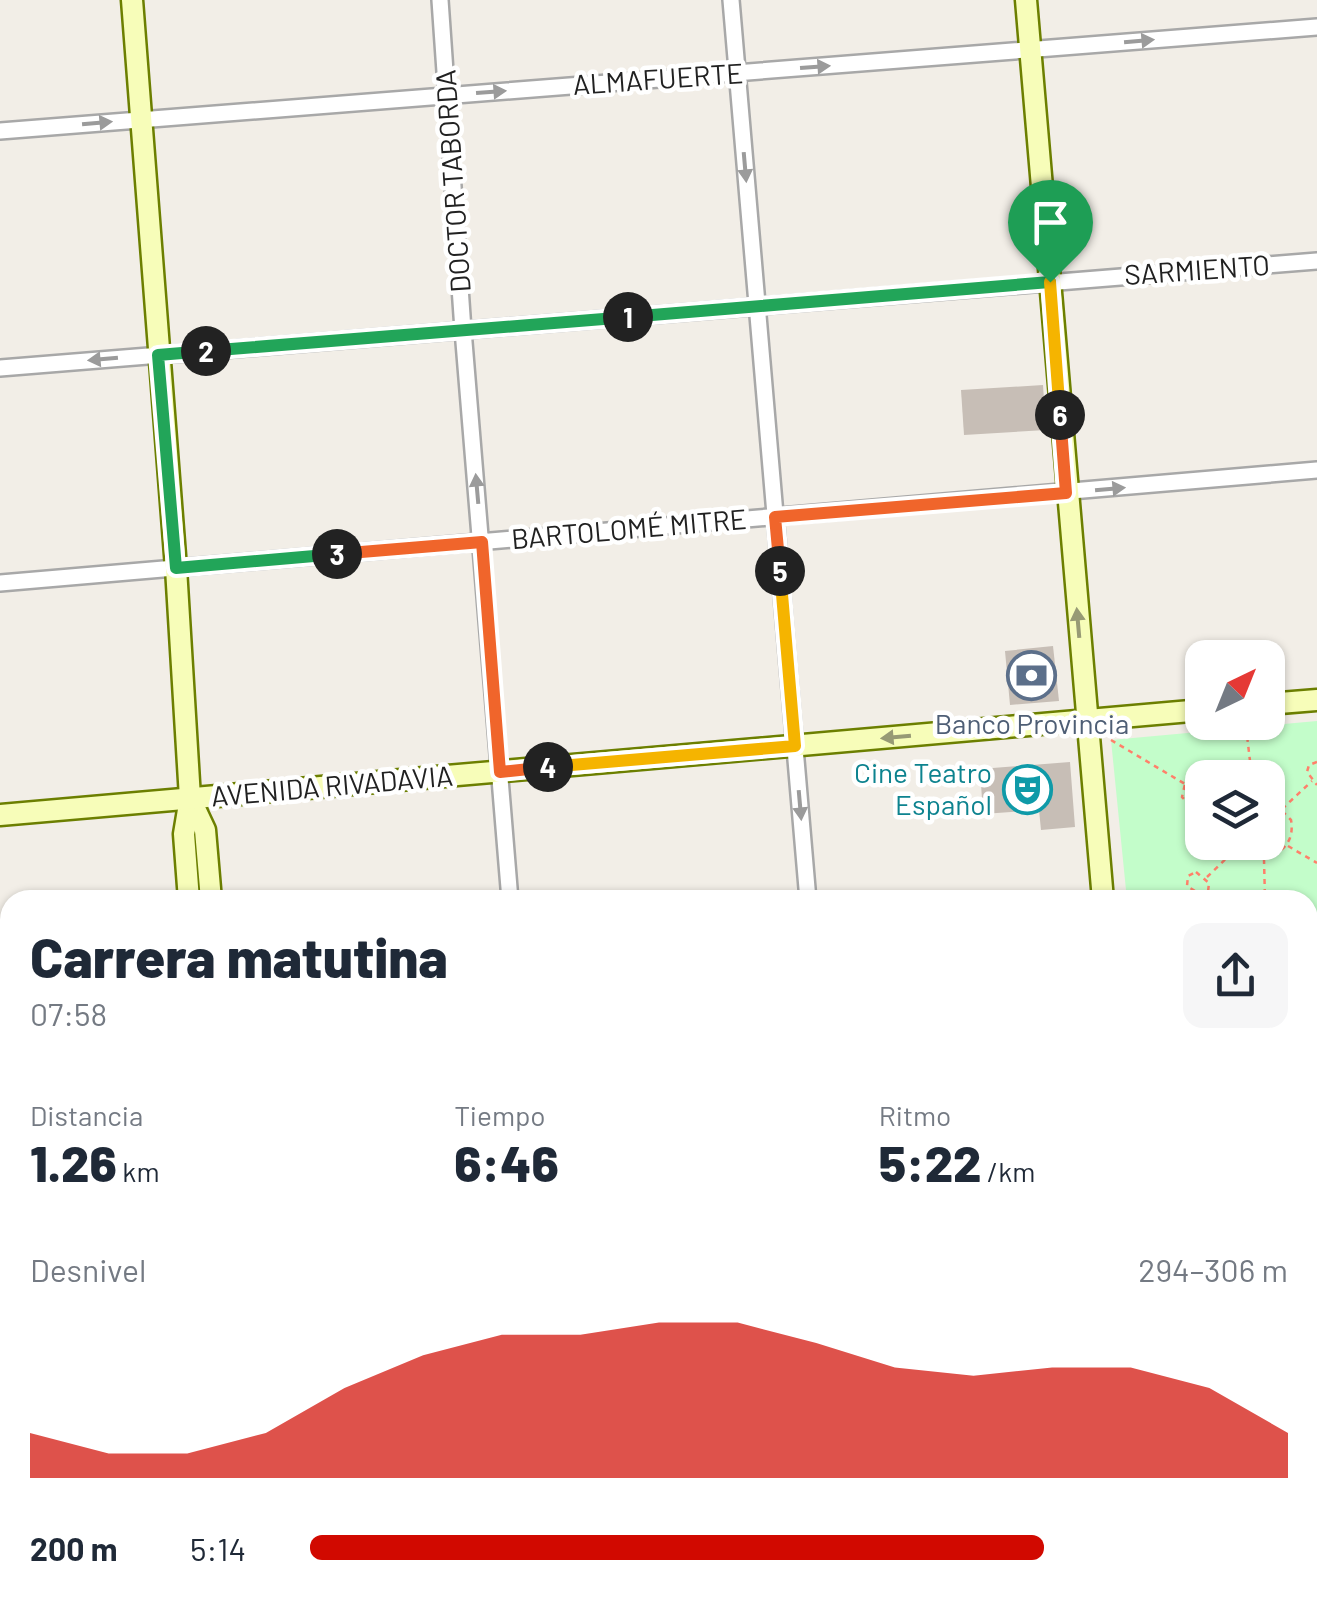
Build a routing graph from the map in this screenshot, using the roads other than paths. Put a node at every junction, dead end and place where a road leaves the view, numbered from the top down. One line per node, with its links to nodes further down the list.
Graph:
1 (132, 0): 9 (main road)
2 (440, 0): 8 (street, DOCTOR TABORDA)
3 (731, 0): 7 (street)
4 (1026, 0): 6 (main road)
5 (1317, 27): 6 (street, ALMAFUERTE, one-way to 5)
6 (1030, 50): 7 (street, ALMAFUERTE, one-way to 6); 12 (main road)
7 (737, 73): 8 (street, ALMAFUERTE, one-way to 7); 13 (street, one-way to 13)
8 (448, 96): 9 (street, ALMAFUERTE); 14 (street, DOCTOR TABORDA)
9 (143, 120): 10 (street, ALMAFUERTE, one-way to 9); 15 (main road)
10 (0, 131)
11 (1317, 261): 12 (street, SARMIENTO)
12 (1050, 282): 13 (street, SARMIENTO); 18 (main road)
13 (758, 306): 14 (street, SARMIENTO); 19 (street)
14 (463, 330): 15 (street, SARMIENTO); 20 (street, DOCTOR TABORDA, one-way to 14)
15 (158, 355): 16 (street, SARMIENTO, one-way to 16); 21 (main road)
16 (0, 368)
17 (1317, 470): 18 (street, BARTOLOMÉ MITRE, one-way to 17)
18 (1066, 493): 19 (street, BARTOLOMÉ MITRE); 26 (main road, one-way to 18)
19 (775, 517): 20 (street, BARTOLOMÉ MITRE); 27 (street)
20 (482, 542): 21 (street, BARTOLOMÉ MITRE); 28 (street, DOCTOR TABORDA)
21 (176, 568): 22 (street, BARTOLOMÉ MITRE); 29 (main road)
22 (0, 583)
23 (1317, 700): 24 (main road)
24 (1285, 703)
25 (1185, 711): 26 (main road, AVENIDA RIVADAVIA)
26 (1088, 720): 27 (main road, AVENIDA RIVADAVIA, one-way to 27); 35 (main road)
27 (795, 746): 28 (main road, AVENIDA RIVADAVIA); 34 (street, one-way to 34)
28 (500, 772): 29 (main road, AVENIDA RIVADAVIA); 33 (street, DOCTOR TABORDA)
29 (190, 798): 30 (main road, AVENIDA RIVADAVIA); 31 (main road); 32 (main road)
30 (0, 816)
31 (187, 890)
32 (210, 890)
33 (509, 890)
34 (807, 890)
35 (1102, 890)

